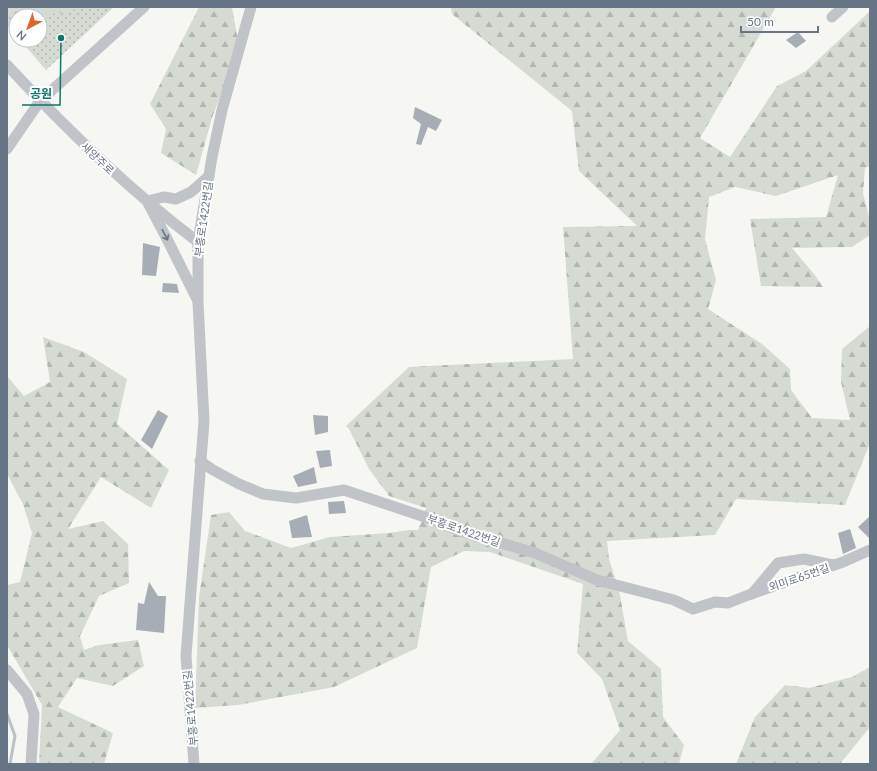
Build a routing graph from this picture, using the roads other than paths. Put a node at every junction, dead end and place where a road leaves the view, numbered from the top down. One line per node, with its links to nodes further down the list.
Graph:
1 (144, 7): 6 (street)
2 (251, 7): 8 (street, 부흥로1422번길)
3 (843, 7): 4 (street)
4 (832, 16)
5 (7, 64): 6 (street, 새양주로)
6 (40, 101): 7 (street); 9 (street, 새양주로)
7 (7, 149)
8 (209, 176): 9 (street); 10 (street, 부흥로1422번길)
9 (147, 201): 10 (street, 새양주로); 11 (street, one-way to 11)
10 (198, 242): 11 (street, 부흥로1422번길)
11 (198, 302): 12 (street, 부흥로1422번길)
12 (200, 461): 16 (street, 부흥로1422번길); 19 (street, 부흥로1422번길)
13 (870, 550): 14 (street, 외미로65번길)
14 (834, 565): 15 (street, 외미로65번길); 15 (street)
15 (751, 594): 16 (street, 외미로65번길)
16 (728, 603)
17 (7, 670): 18 (street)
18 (31, 764)
19 (194, 764)

